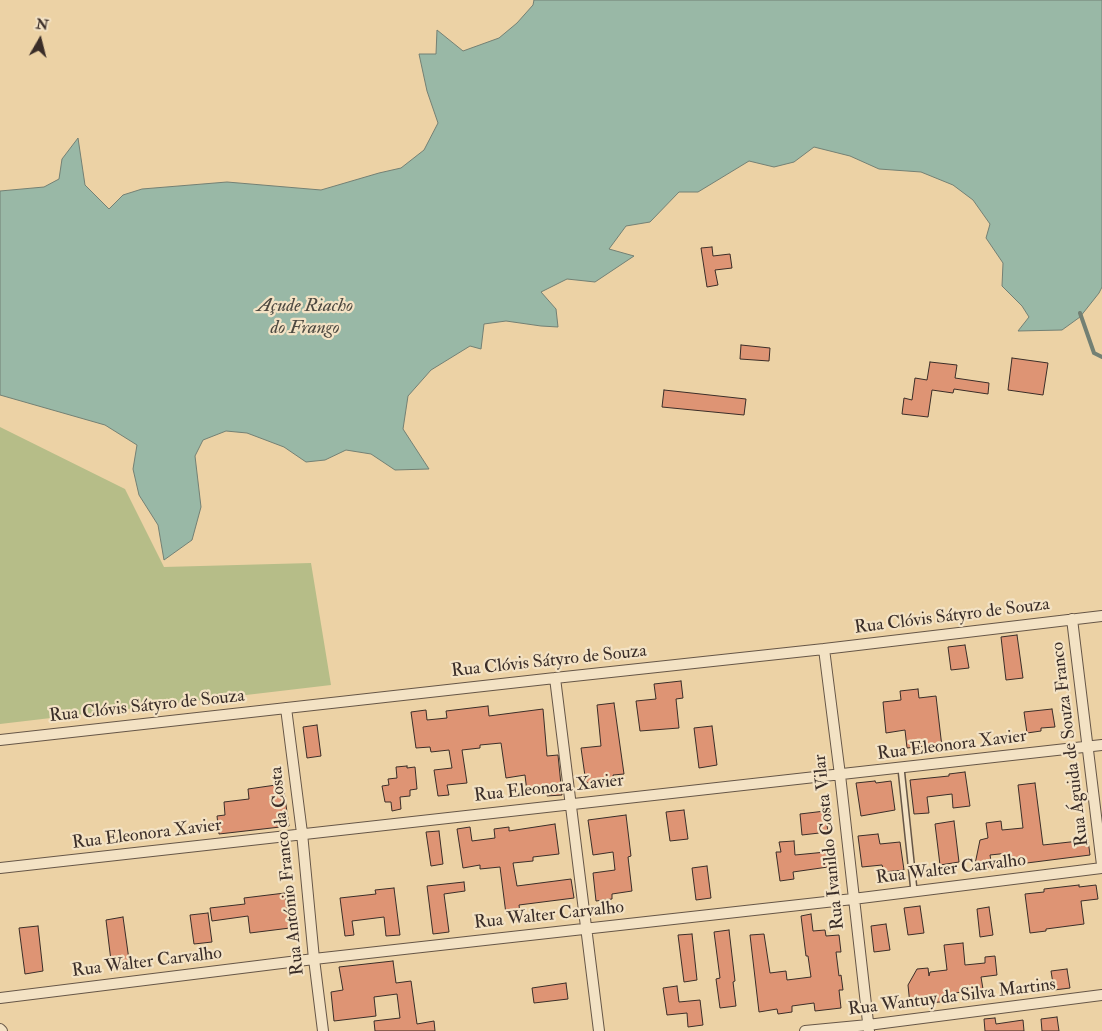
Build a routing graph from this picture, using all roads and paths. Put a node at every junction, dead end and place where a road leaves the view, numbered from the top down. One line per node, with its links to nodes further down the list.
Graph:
1 (1102, 616): 2 (street, Rua Clóvis Sátyro de Souza)
2 (1072, 619): 3 (street, Rua Clóvis Sátyro de Souza); 8 (street, Rua Águida de Souza Franco)
3 (824, 649): 4 (street, Rua Clóvis Sátyro de Souza); 10 (street, Rua Ivanildo Costa Vilar)
4 (555, 678): 5 (street, Rua Clóvis Sátyro de Souza); 11 (street)
5 (286, 708): 6 (street, Rua Clóvis Sátyro de Souza); 12 (street, Rua António Franco da Costa)
6 (0, 740)
7 (1102, 745): 8 (street, Rua Eleonora Xavier)
8 (1088, 747): 9 (street, Rua Eleonora Xavier); 13 (street, Rua Águida de Souza Franco)
9 (900, 768): 10 (street, Rua Eleonora Xavier); 15 (lane)
10 (840, 775): 11 (street, Rua Eleonora Xavier); 16 (street, Rua Ivanildo Costa Vilar)
11 (571, 803): 12 (street, Rua Eleonora Xavier); 17 (street)
12 (302, 833): 14 (street, Rua Eleonora Xavier); 18 (street, Rua António Franco da Costa)
13 (1102, 867): 15 (street, Rua Walter Carvalho)
14 (0, 868)
15 (914, 891): 16 (street, Rua Walter Carvalho)
16 (853, 899): 17 (street, Rua Walter Carvalho); 21 (street, Rua Ivanildo Costa Vilar)
17 (585, 928): 18 (street, Rua Walter Carvalho); 23 (street)
18 (314, 959): 20 (street, Rua Walter Carvalho); 22 (street, Rua António Franco da Costa)
19 (1102, 996): 21 (street, Rua Wantuy da Silva Martins)
20 (0, 998)
21 (868, 1028): 24 (street, Rua Wantuy da Silva Martins)
22 (323, 1031)
23 (598, 1031)
24 (805, 1031)

